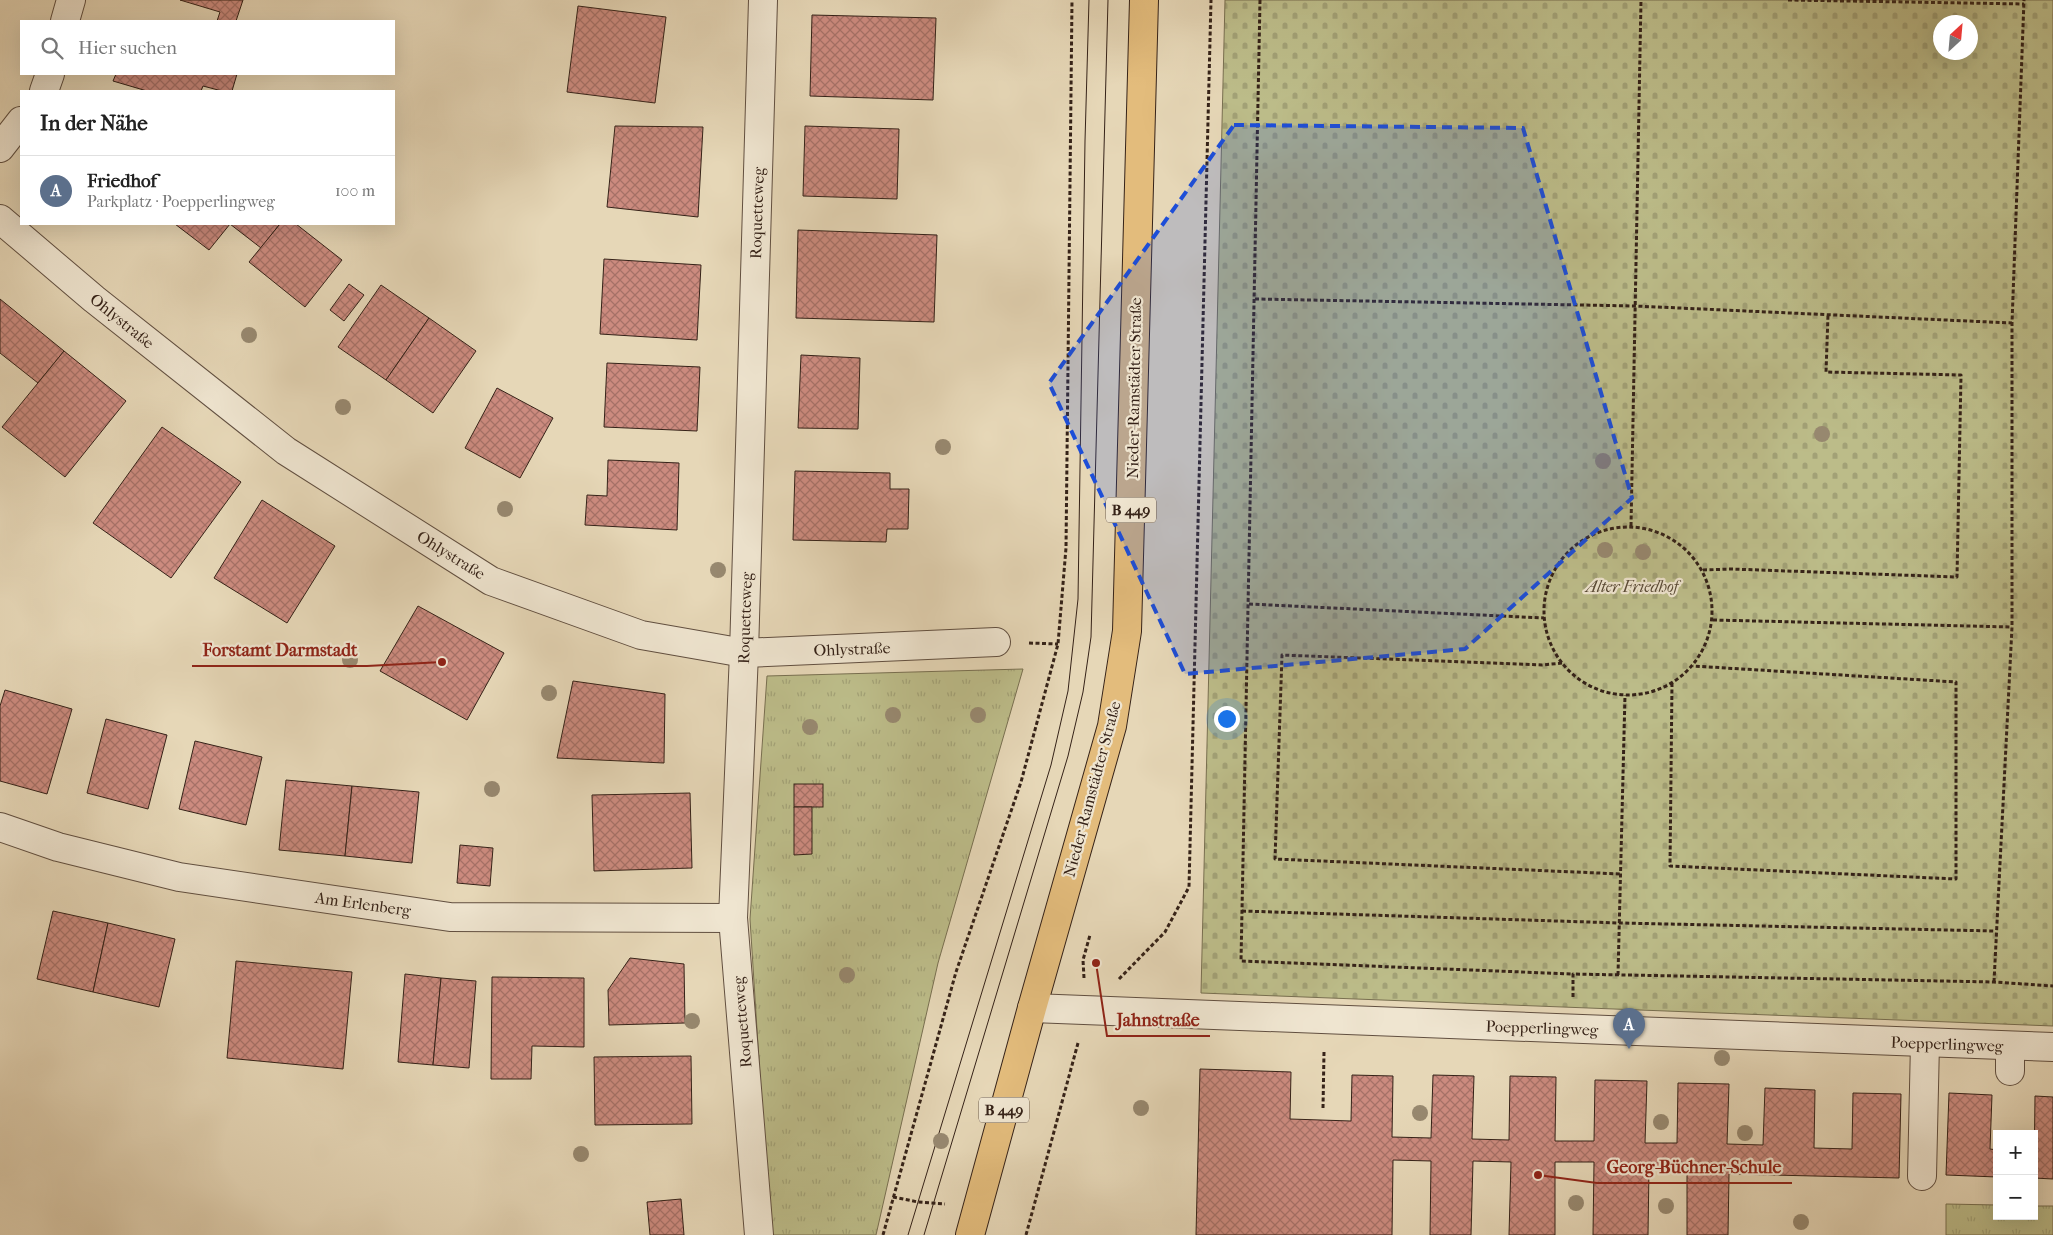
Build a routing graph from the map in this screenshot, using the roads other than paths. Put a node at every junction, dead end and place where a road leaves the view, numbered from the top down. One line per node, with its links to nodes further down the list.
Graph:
1 (71, 0): 4 (street)
2 (763, 0): 11 (street, Roquetteweg)
3 (1144, 0): 14 (main road, Nieder-Ramstädter Straße / B 449)
4 (65, 20)
5 (50, 75): 6 (street)
6 (44, 90)
7 (20, 122): 8 (street)
8 (0, 148)
9 (0, 219): 11 (street, Ohlystraße)
10 (996, 642): 11 (street, Ohlystraße)
11 (744, 653): 13 (street, Roquetteweg)
12 (0, 827): 13 (street, Am Erlenberg)
13 (734, 918): 18 (street, Roquetteweg)
14 (1032, 1008): 16 (street, Poepperlingweg); 19 (main road, Nieder-Ramstädter Straße / B 449)
15 (2053, 1047): 16 (street, Poepperlingweg)
16 (1925, 1056): 17 (street)
17 (1922, 1176)
18 (759, 1235)
19 (970, 1235)

